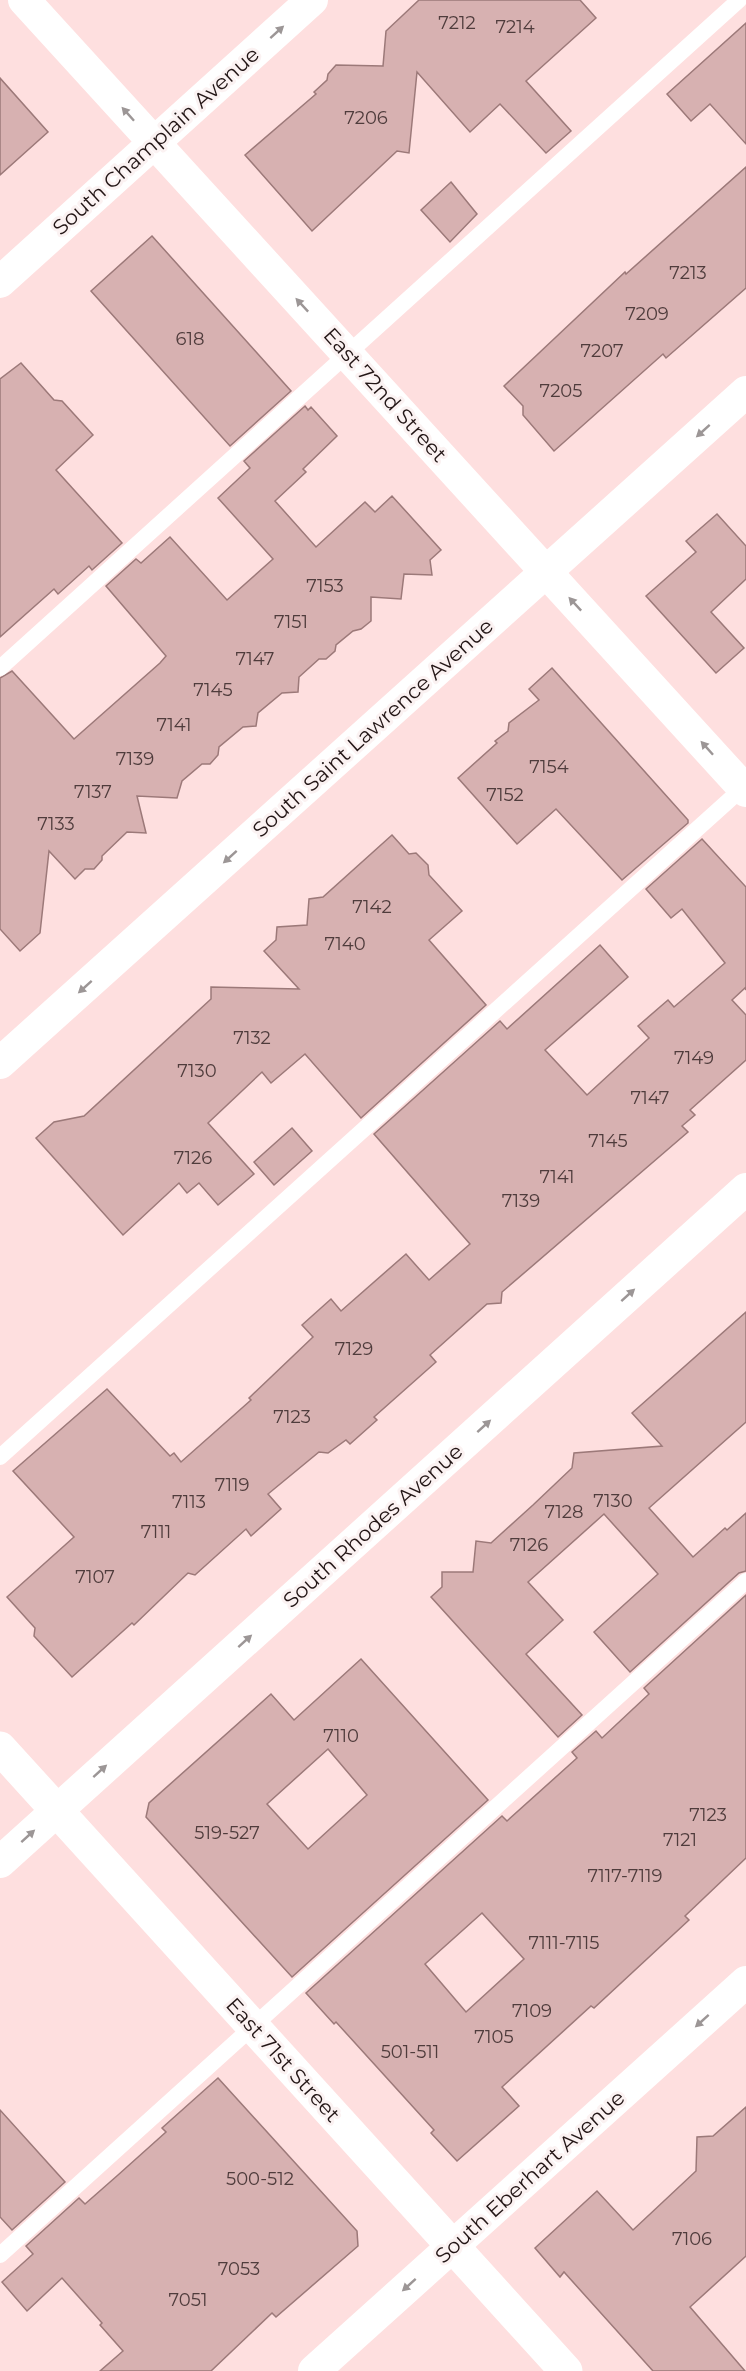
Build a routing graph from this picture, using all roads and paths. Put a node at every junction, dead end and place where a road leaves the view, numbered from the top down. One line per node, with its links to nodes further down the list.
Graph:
1 (24, 0): 4 (street, East 72nd Street, one-way to 1)
2 (312, 0): 4 (street, South Champlain Avenue, one-way to 2)
3 (739, 0): 6 (lane)
4 (154, 143): 5 (street, South Champlain Avenue); 6 (street, East 72nd Street, one-way to 4)
5 (0, 282)
6 (347, 354): 8 (street, East 72nd Street); 9 (lane)
7 (746, 392): 8 (street, South Saint Lawrence Avenue, one-way to 8)
8 (546, 572): 10 (street, East 72nd Street, one-way to 8); 11 (street, South Saint Lawrence Avenue, one-way to 11)
9 (0, 668)
10 (745, 788): 13 (lane)
11 (0, 1064)
12 (746, 1189): 16 (street, South Rhodes Avenue, one-way to 12)
13 (0, 1458)
14 (746, 1581): 19 (lane)
15 (0, 1748): 16 (main road, East 71st Street)
16 (57, 1811): 17 (street, South Rhodes Avenue, one-way to 16); 19 (main road, East 71st Street)
17 (0, 1862)
18 (746, 1982): 20 (street, South Eberhart Avenue, one-way to 20)
19 (253, 2026): 20 (main road, East 71st Street); 21 (lane)
20 (453, 2246): 22 (street, South Eberhart Avenue, one-way to 22); 23 (main road, East 71st Street)
21 (0, 2255)
22 (314, 2371)
23 (566, 2371)

